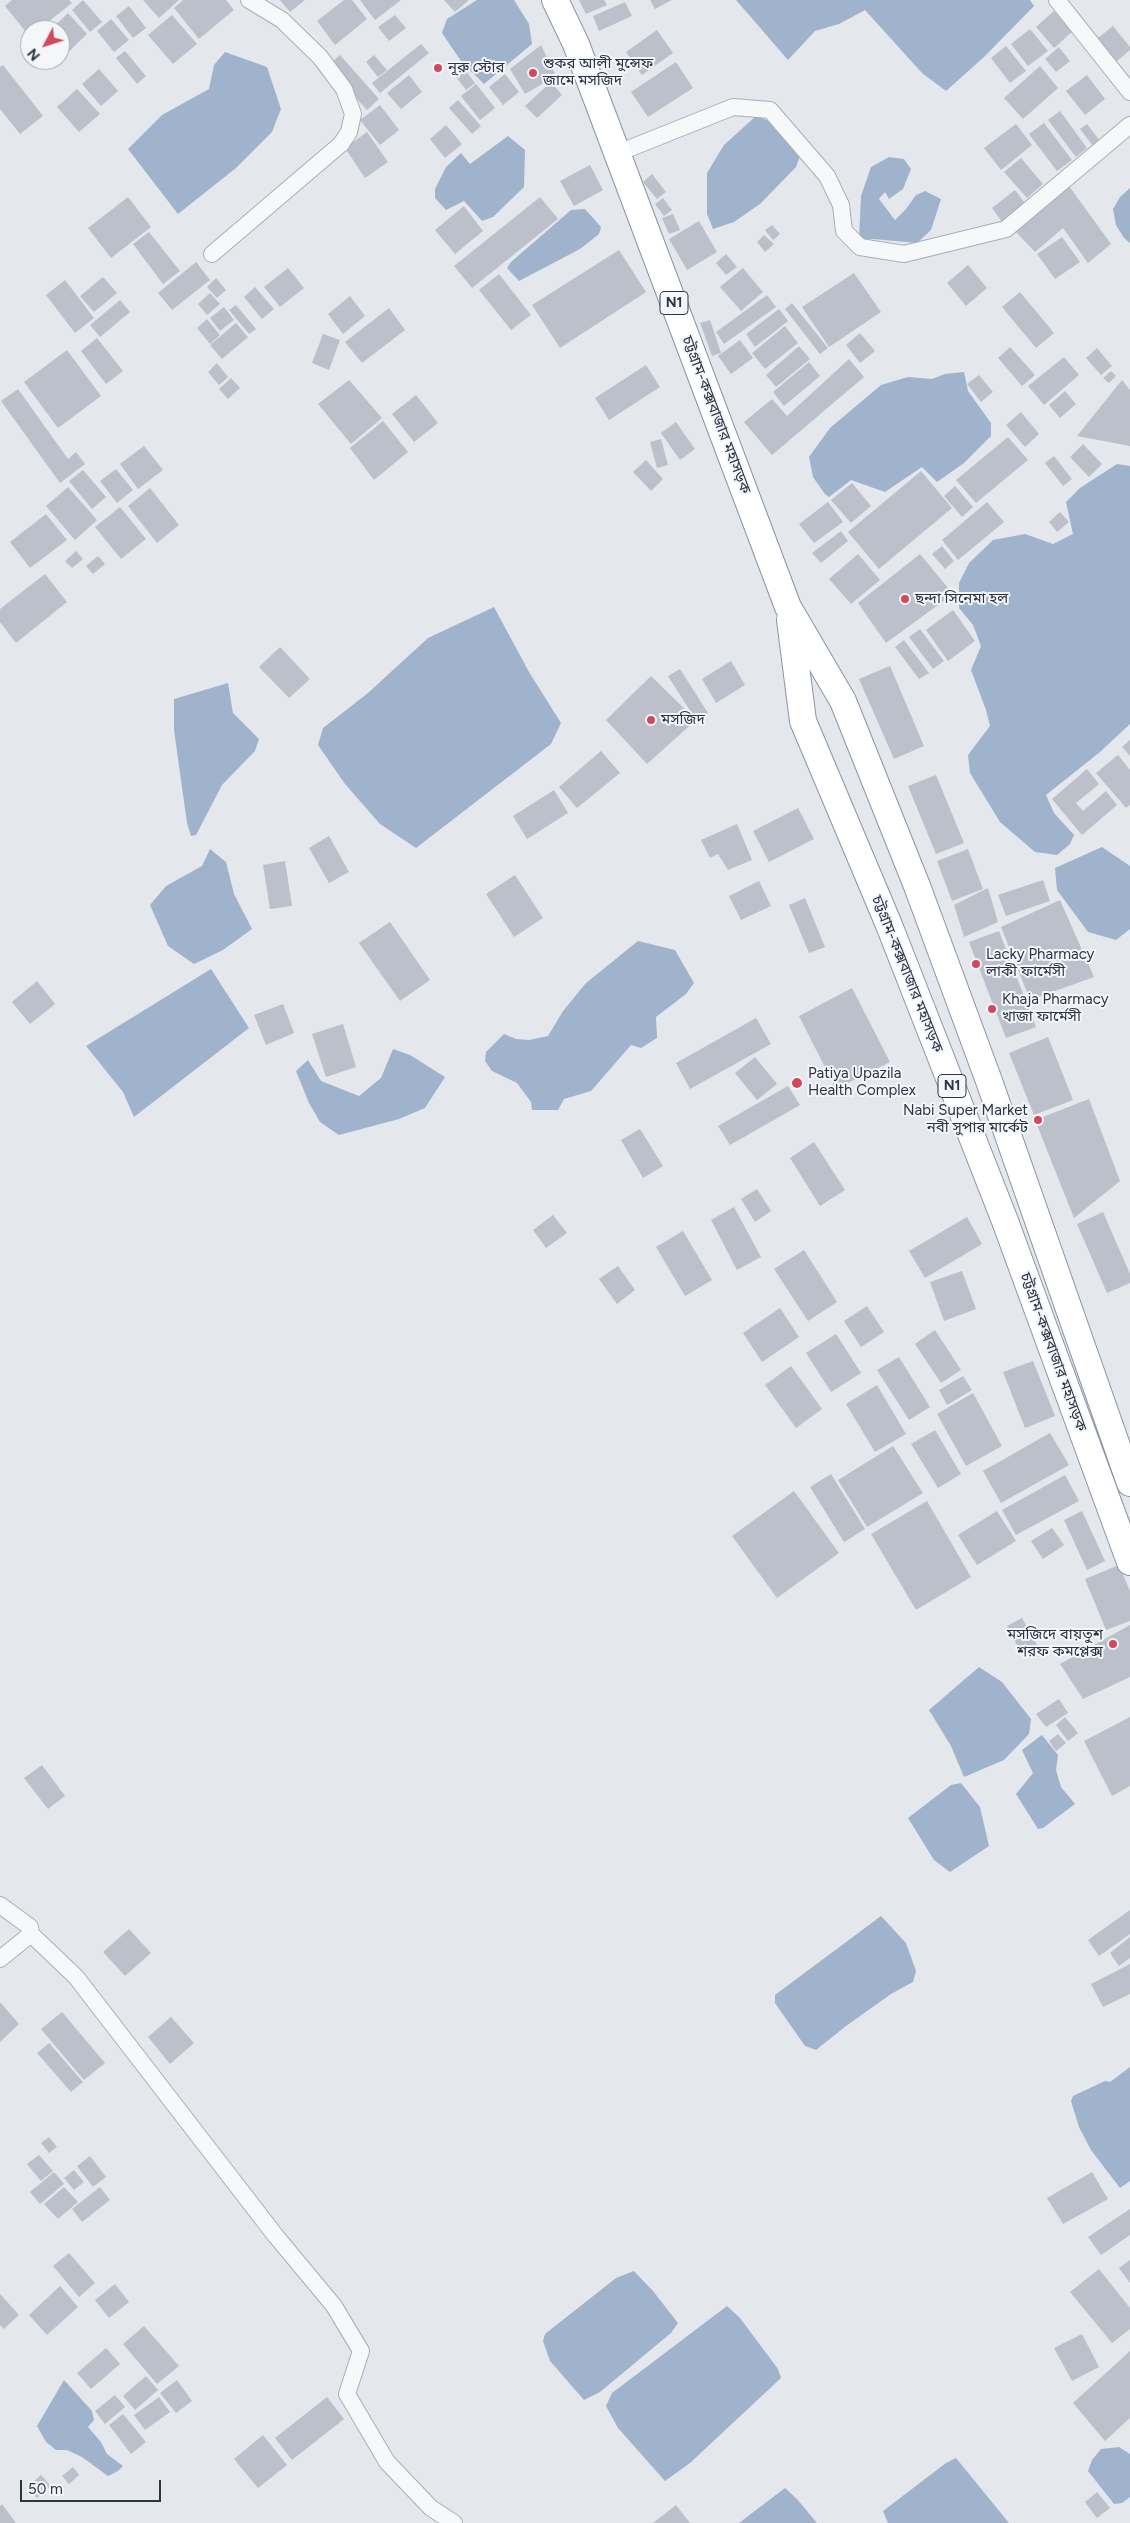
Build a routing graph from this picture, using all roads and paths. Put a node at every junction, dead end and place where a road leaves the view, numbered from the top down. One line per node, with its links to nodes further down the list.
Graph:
1 (249, 0): 7 (street)
2 (555, 0): 6 (highway, চট্টগ্রাম-কক্সবাজার মহাসড়ক / N1)
3 (1057, 0): 4 (street)
4 (1130, 92)
5 (1130, 125): 6 (street)
6 (618, 153): 8 (highway, চট্টগ্রাম-কক্সবাজার মহাসড়ক / N1)
7 (212, 254)
8 (788, 607): 9 (highway, চট্টগ্রাম-কক্সবাজার মহাসড়ক / N1); 10 (highway, চট্টগ্রাম-কক্সবাজার মহাসড়ক / N1)
9 (1130, 1483)
10 (1130, 1562)
11 (0, 1905): 12 (street)
12 (31, 1934): 13 (street); 14 (street)
13 (0, 1959)
14 (454, 2523)

